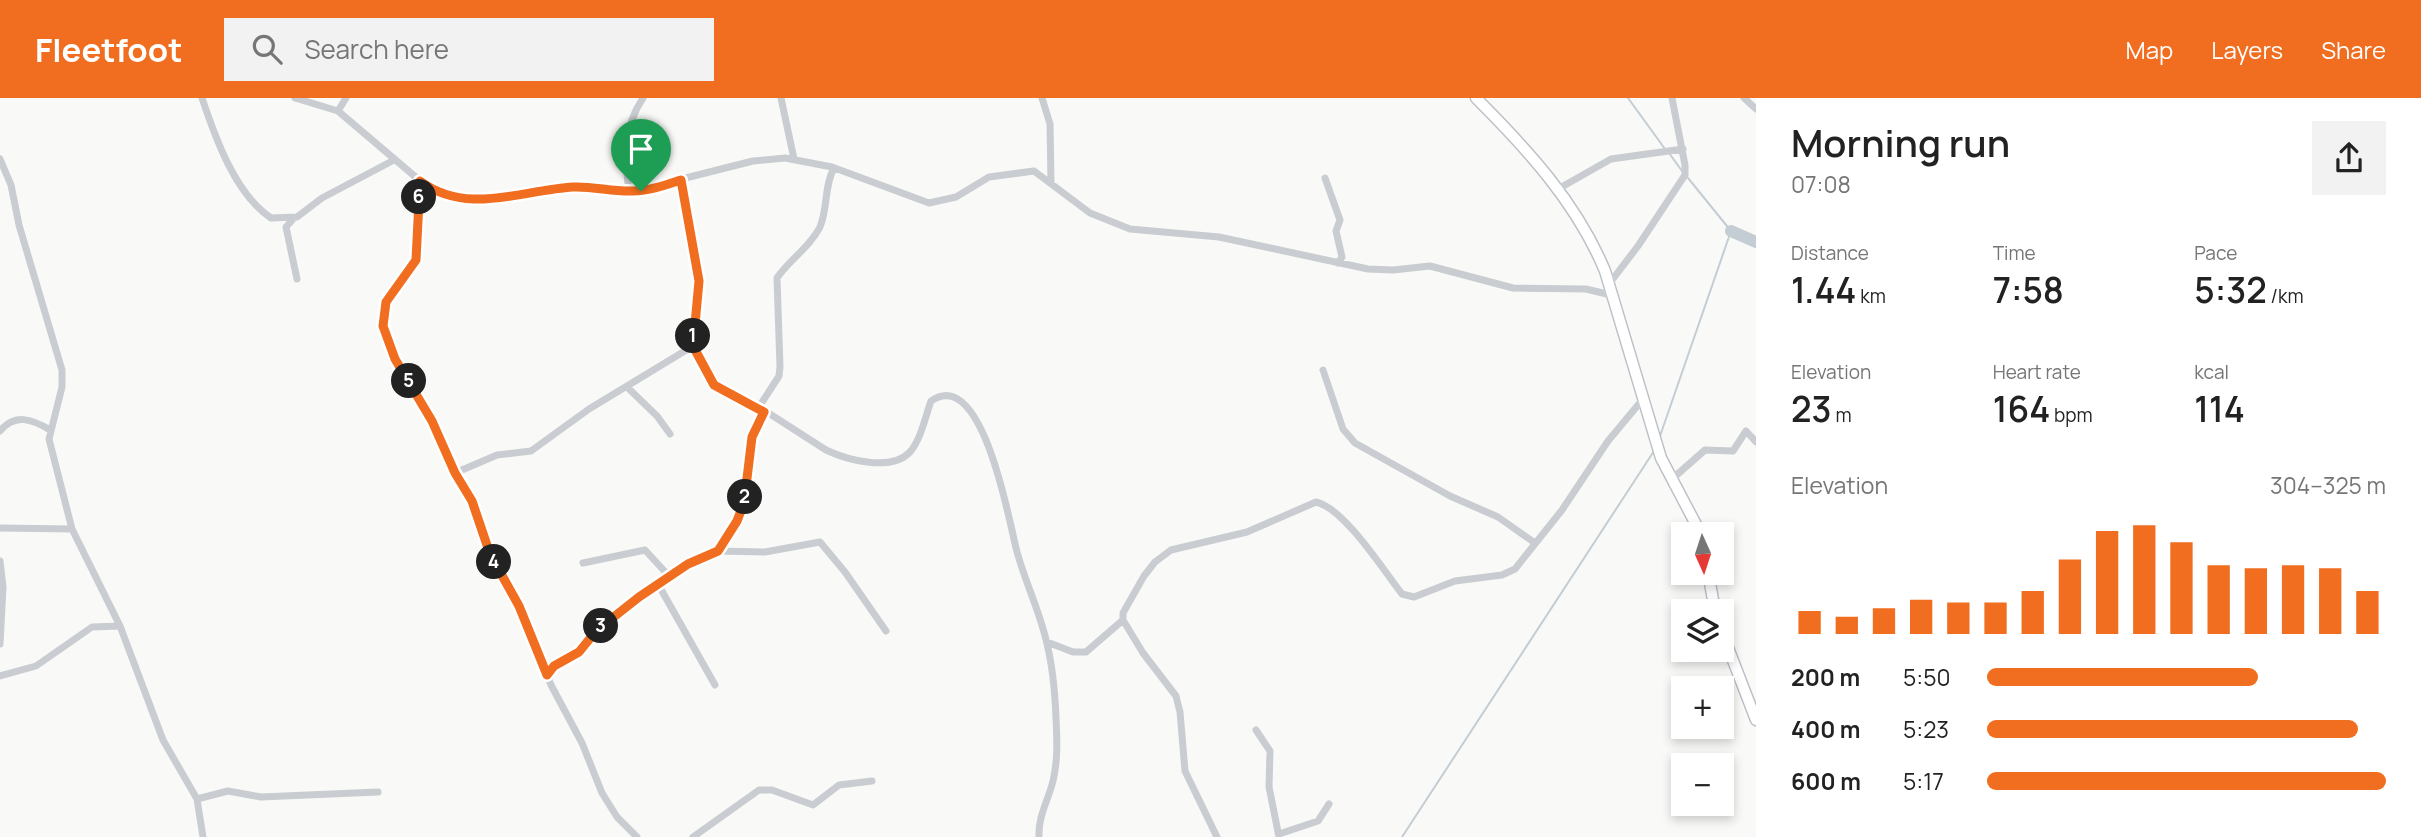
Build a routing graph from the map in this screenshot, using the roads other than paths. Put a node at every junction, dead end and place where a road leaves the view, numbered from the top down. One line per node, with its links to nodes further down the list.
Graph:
1 (202, 98): 23 (street)
2 (295, 98): 11 (street)
3 (346, 98): 11 (street)
4 (643, 98): 22 (street)
5 (781, 98): 14 (street)
6 (1042, 98): 20 (street)
7 (1476, 98): 21 (street)
8 (1672, 98): 12 (street)
9 (1744, 98): 10 (street)
10 (1756, 109)
11 (338, 111): 15 (street)
12 (1682, 149): 21 (street); 26 (street)
13 (0, 159): 33 (street)
14 (794, 159): 16 (street); 18 (street)
15 (394, 160): 19 (street); 23 (street)
16 (834, 168): 20 (street); 32 (street)
17 (1325, 178): 24 (street)
18 (681, 180): 22 (street); 28 (street)
19 (420, 181): 22 (street); 37 (street)
20 (1051, 183): 24 (street)
21 (1558, 189): 26 (street)
22 (629, 191)
23 (294, 218): 25 (street)
24 (1338, 262): 27 (street)
25 (297, 279)
26 (1609, 284): 27 (street)
27 (1611, 295): 31 (street)
28 (693, 346): 30 (street); 32 (street)
29 (1322, 370): 42 (street)
30 (627, 387): 35 (street); 37 (street)
31 (1643, 398): 38 (street); 42 (street)
32 (762, 410): 43 (street); 51 (street)
33 (50, 430): 34 (street); 41 (street)
34 (0, 431)
35 (670, 434)
36 (1756, 442): 38 (street)
37 (455, 473): 54 (street)
38 (1672, 479): 39 (street)
39 (1696, 522)
40 (0, 528): 41 (street)
41 (72, 529): 49 (street)
42 (1535, 543): 48 (street)
43 (718, 551): 46 (street); 50 (street)
44 (0, 561): 52 (street)
45 (583, 563): 46 (street)
46 (669, 576): 47 (street)
47 (658, 584): 54 (street); 56 (street)
48 (1123, 620): 51 (street); 69 (street)
49 (120, 626): 55 (street); 62 (street)
50 (887, 631)
51 (1047, 642): 68 (street)
52 (0, 644)
53 (1734, 659): 57 (street)
54 (547, 675): 66 (street)
55 (0, 676)
56 (715, 685)
57 (1753, 702): 58 (street)
58 (1756, 720)
59 (1256, 730): 64 (street)
60 (872, 781): 67 (street)
61 (378, 793): 62 (street)
62 (197, 799): 65 (street)
63 (1329, 804): 64 (street)
64 (1279, 836)
65 (203, 837)
66 (636, 837)
67 (693, 837)
68 (1039, 837)
69 (1217, 837)

